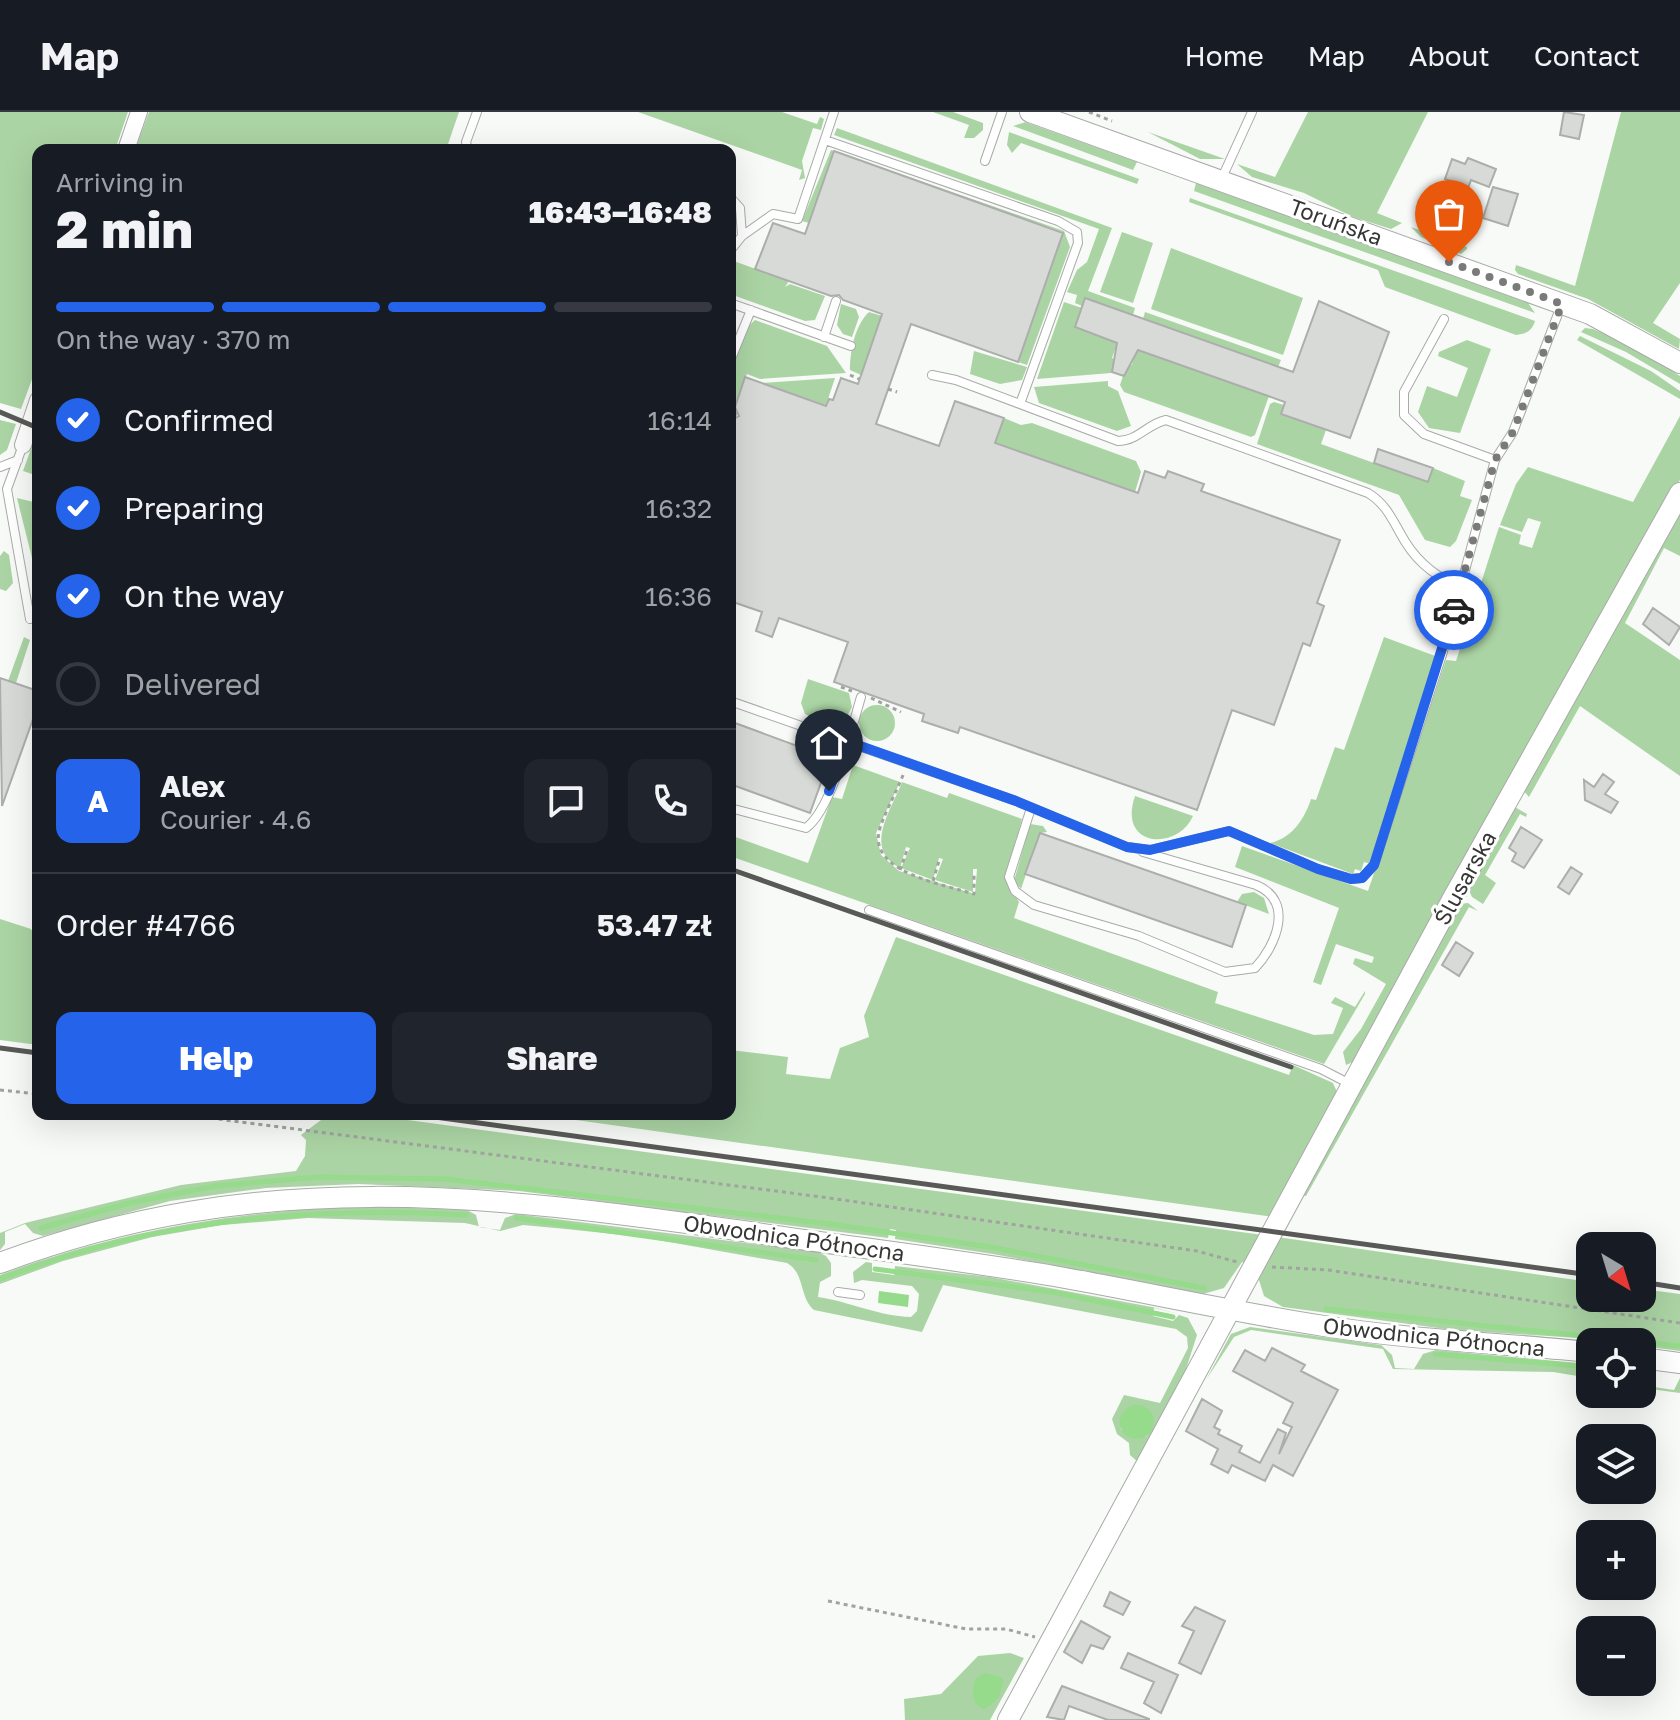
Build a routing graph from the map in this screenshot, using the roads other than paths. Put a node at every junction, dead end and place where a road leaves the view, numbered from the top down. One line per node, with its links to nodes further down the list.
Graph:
1 (139, 112): 8 (street)
2 (477, 112): 9 (lane)
3 (834, 112): 7 (lane)
4 (1002, 112): 10 (lane)
5 (1030, 112): 11 (street, Toruńska)
6 (1252, 112): 11 (lane)
7 (825, 140): 13 (lane); 25 (lane)
8 (128, 144)
9 (466, 144)
10 (985, 161)
11 (1220, 181): 16 (street, Toruńska)
12 (736, 204): 13 (lane)
13 (742, 236): 14 (lane)
14 (736, 244)
15 (836, 301): 20 (lane)
16 (1562, 304): 23 (street, Toruńska); 28 (lane)
17 (736, 305): 18 (lane)
18 (751, 310): 20 (lane); 21 (lane)
19 (1444, 319): 28 (lane)
20 (824, 337): 22 (lane)
21 (736, 346)
22 (851, 346)
23 (1680, 363)
24 (932, 375): 25 (lane)
25 (1020, 404): 31 (lane)
26 (32, 417): 27 (street)
27 (20, 452): 29 (lane); 32 (lane)
28 (1495, 460): 31 (lane)
29 (0, 467)
30 (1680, 493): 40 (street, Ślusarska)
31 (1460, 588): 38 (lane)
32 (30, 619)
33 (861, 697): 35 (lane)
34 (736, 703): 35 (lane)
35 (846, 741): 36 (lane); 37 (lane)
36 (1031, 808): 38 (lane); 38 (lane)
37 (736, 810)
38 (1127, 847)
39 (869, 910): 40 (lane)
40 (1352, 1086): 44 (street, Ślusarska)
41 (0, 1263): 44 (street, Obwodnica Północna)
42 (838, 1292): 43 (lane)
43 (860, 1295)
44 (1230, 1310): 45 (street, Obwodnica Północna); 48 (street, Ślusarska)
45 (1576, 1351)
46 (1656, 1360): 47 (street)
47 (1680, 1363)
48 (1008, 1720)

